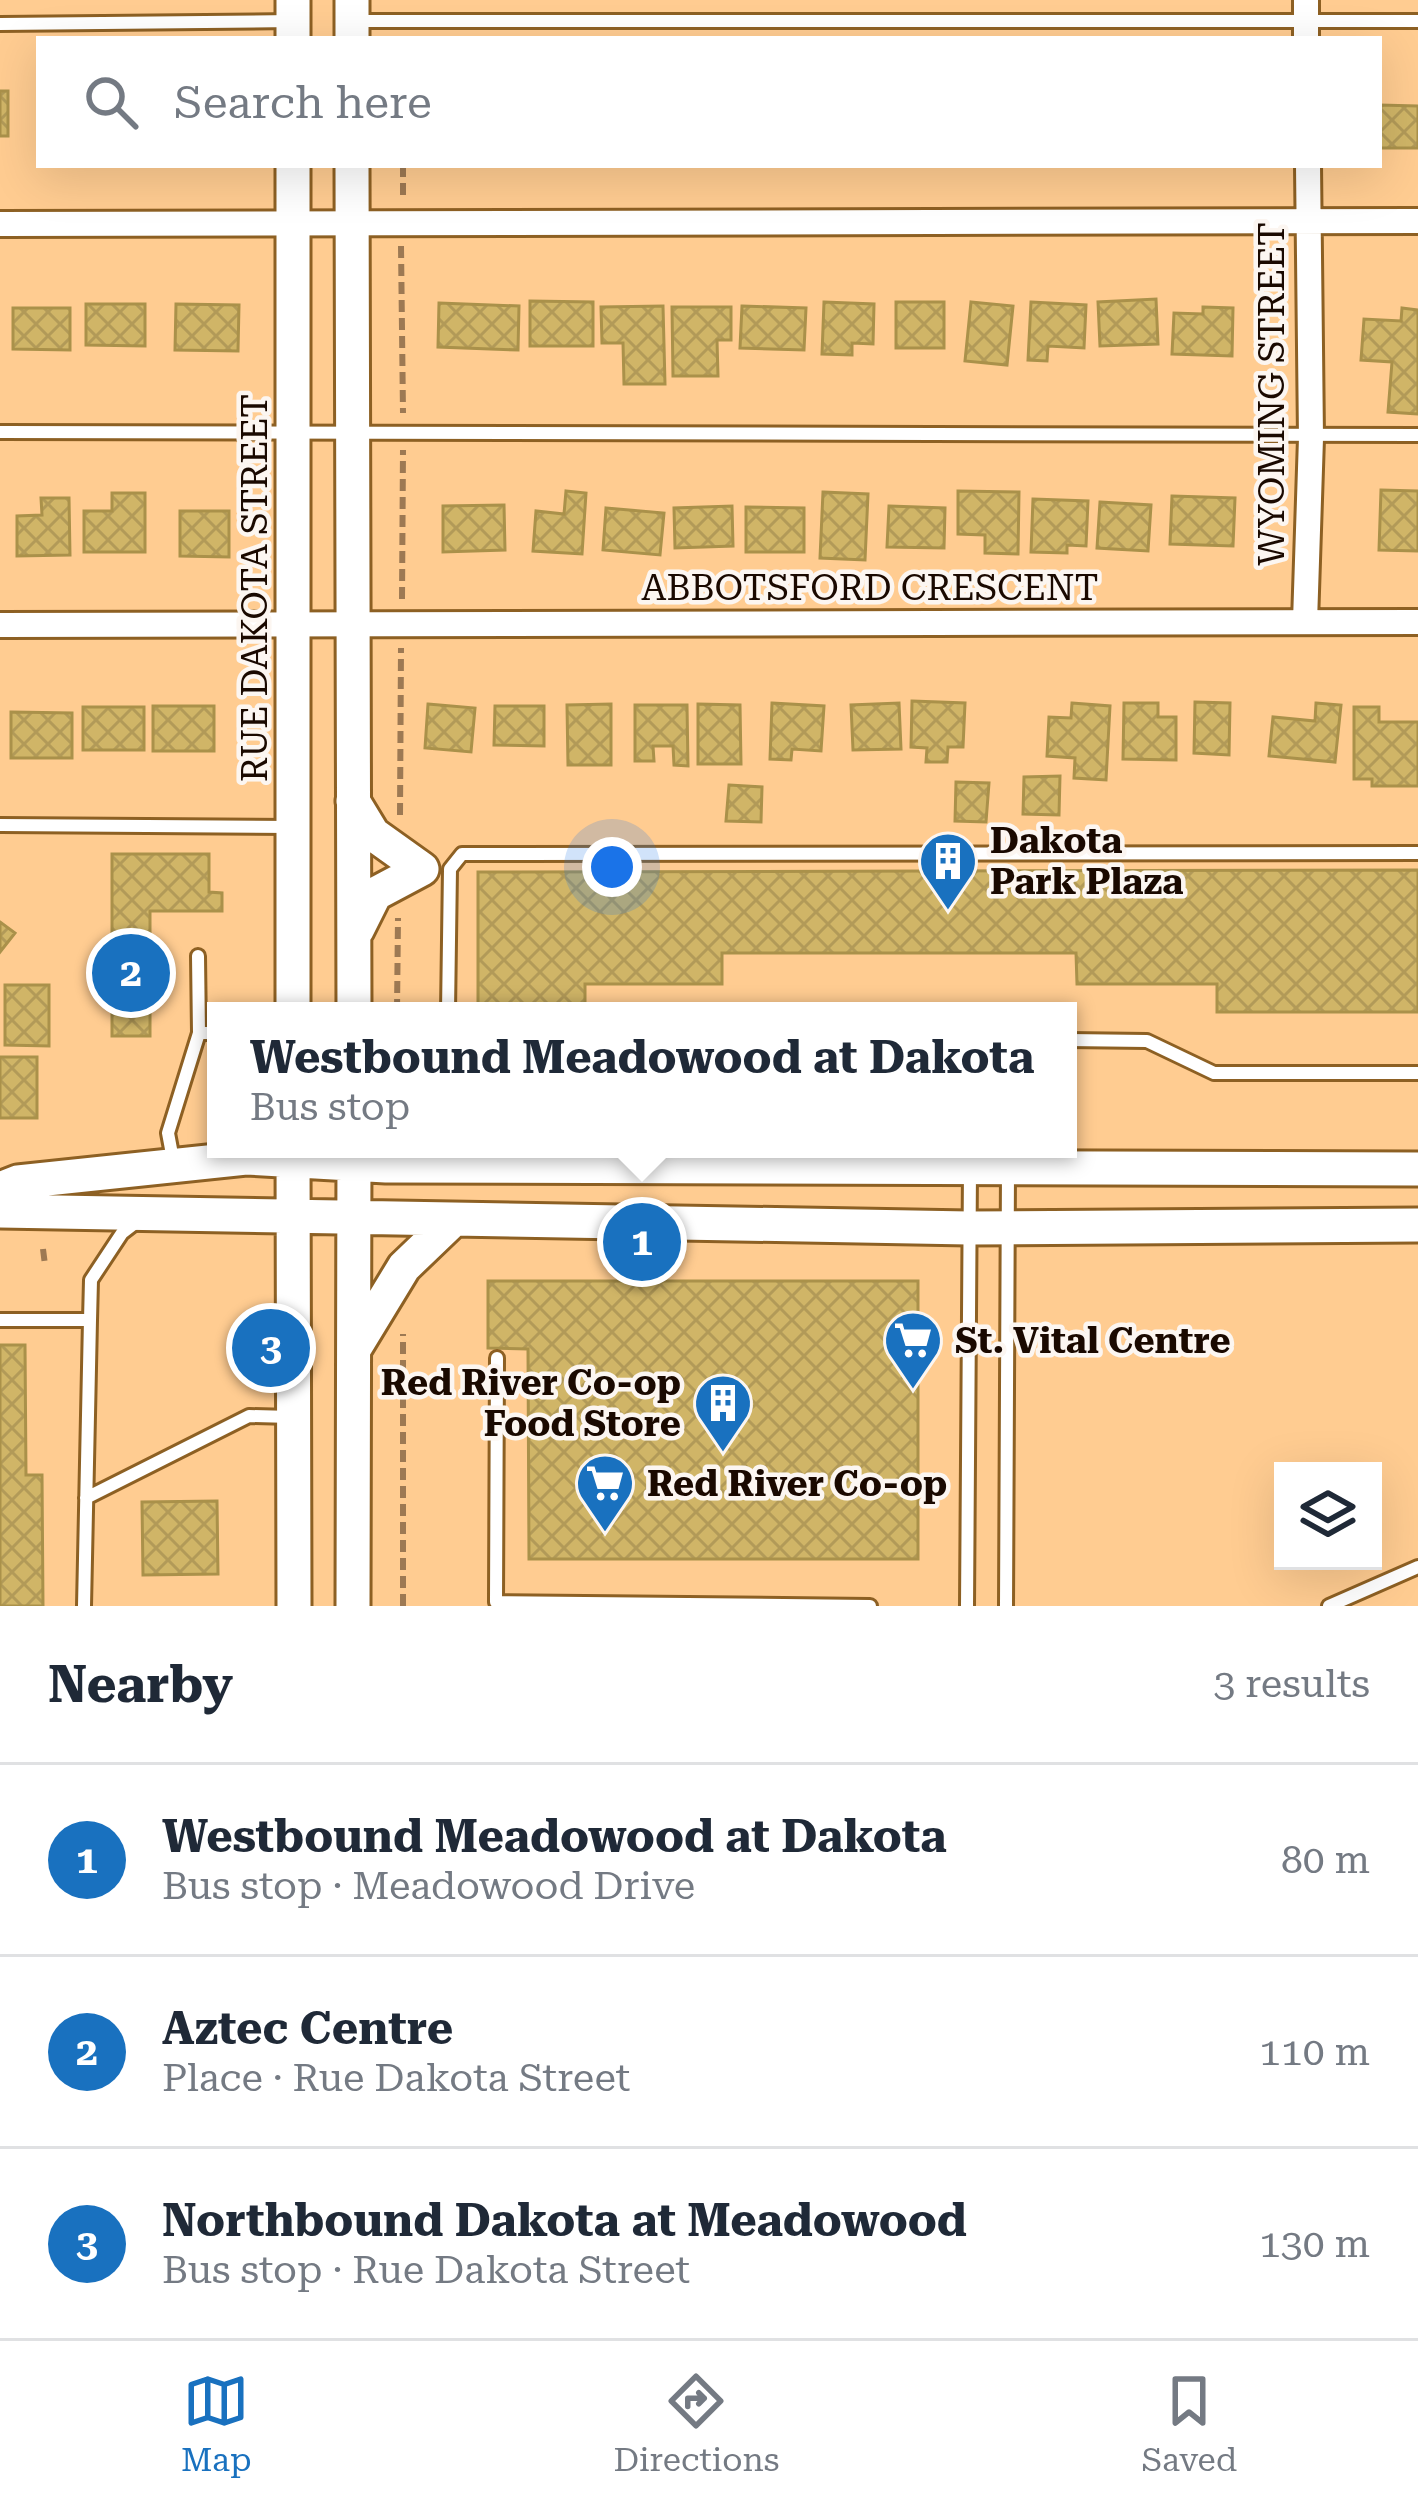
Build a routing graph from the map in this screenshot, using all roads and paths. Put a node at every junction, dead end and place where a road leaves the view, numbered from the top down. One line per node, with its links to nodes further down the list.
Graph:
1 (293, 20): 5 (lane)
2 (352, 20): 3 (lane)
3 (1306, 20): 4 (lane)
4 (1418, 21)
5 (0, 24)
6 (293, 168): 13 (main road, RUE DAKOTA STREET)
7 (352, 168): 14 (main road, RUE DAKOTA STREET)
8 (403, 168): 15 (path)
9 (1308, 168): 10 (street, WYOMING STREET)
10 (1306, 221): 11 (street); 15 (street); 21 (street, WYOMING STREET)
11 (1418, 221)
12 (0, 224): 13 (street)
13 (293, 224): 14 (street); 17 (main road, RUE DAKOTA STREET)
14 (352, 224): 15 (street); 18 (main road, RUE DAKOTA STREET)
15 (401, 224): 16 (path)
16 (403, 430): 18 (lane); 21 (lane); 22 (path)
17 (294, 431): 18 (lane); 19 (lane); 25 (main road, RUE DAKOTA STREET)
18 (354, 431): 25 (main road, RUE DAKOTA STREET)
19 (0, 432)
20 (1418, 435): 21 (lane)
21 (1311, 438): 23 (street, WYOMING STREET)
22 (402, 611)
23 (1305, 622): 24 (street, ABBOTSFORD CRESCENT); 25 (street, ABBOTSFORD CRESCENT)
24 (1418, 622)
25 (323, 624): 26 (street, ABBOTSFORD CRESCENT); 28 (main road, RUE DAKOTA STREET); 30 (main road, RUE DAKOTA STREET)
26 (0, 625)
27 (401, 653): 31 (path)
28 (353, 801): 33 (main road); 35 (main road, RUE DAKOTA STREET)
29 (0, 825): 30 (lane)
30 (292, 827): 37 (main road, RUE DAKOTA STREET)
31 (399, 835)
32 (1418, 853): 33 (lane)
33 (436, 869): 35 (main road); 40 (lane)
34 (399, 895): 39 (path)
35 (353, 937): 38 (main road, RUE DAKOTA STREET)
36 (198, 956): 41 (lane)
37 (293, 1002)
38 (354, 1002)
39 (398, 1002)
40 (447, 1002)
41 (199, 1033): 42 (lane); 53 (lane)
42 (207, 1033)
43 (1077, 1040): 44 (lane)
44 (1418, 1073)
45 (246, 1158): 53 (main road)
46 (293, 1158): 61 (main road)
47 (354, 1158): 62 (main road)
48 (367, 1158): 54 (main road)
49 (463, 1158): 54 (main road)
50 (625, 1158): 56 (lane)
51 (833, 1158): 55 (lane)
52 (990, 1159): 55 (main road); 57 (main road); 65 (lane); 66 (lane)
53 (175, 1166): 58 (main road)
54 (487, 1167): 56 (main road)
55 (855, 1167): 56 (main road)
56 (608, 1168)
57 (1418, 1168)
58 (0, 1189)
59 (0, 1211): 60 (main road)
60 (148, 1214): 61 (main road); 71 (lane)
61 (294, 1217): 62 (main road); 74 (main road)
62 (354, 1220): 63 (main road); 72 (main road)
63 (453, 1220): 65 (main road); 72 (main road)
64 (1418, 1225): 66 (main road)
65 (969, 1228): 66 (main road); 82 (lane)
66 (1007, 1228): 83 (lane)
67 (44, 1249): 68 (path)
68 (45, 1264)
69 (403, 1316): 80 (path)
70 (0, 1320): 71 (lane)
71 (90, 1320): 75 (lane)
72 (354, 1350): 79 (main road)
73 (497, 1358): 81 (lane)
74 (293, 1417): 75 (lane); 78 (main road)
75 (86, 1498): 77 (lane)
76 (1418, 1567): 84 (lane)
77 (84, 1606)
78 (294, 1606)
79 (353, 1606)
80 (403, 1606)
81 (870, 1606)
82 (967, 1606)
83 (1006, 1606)
84 (1329, 1606)

